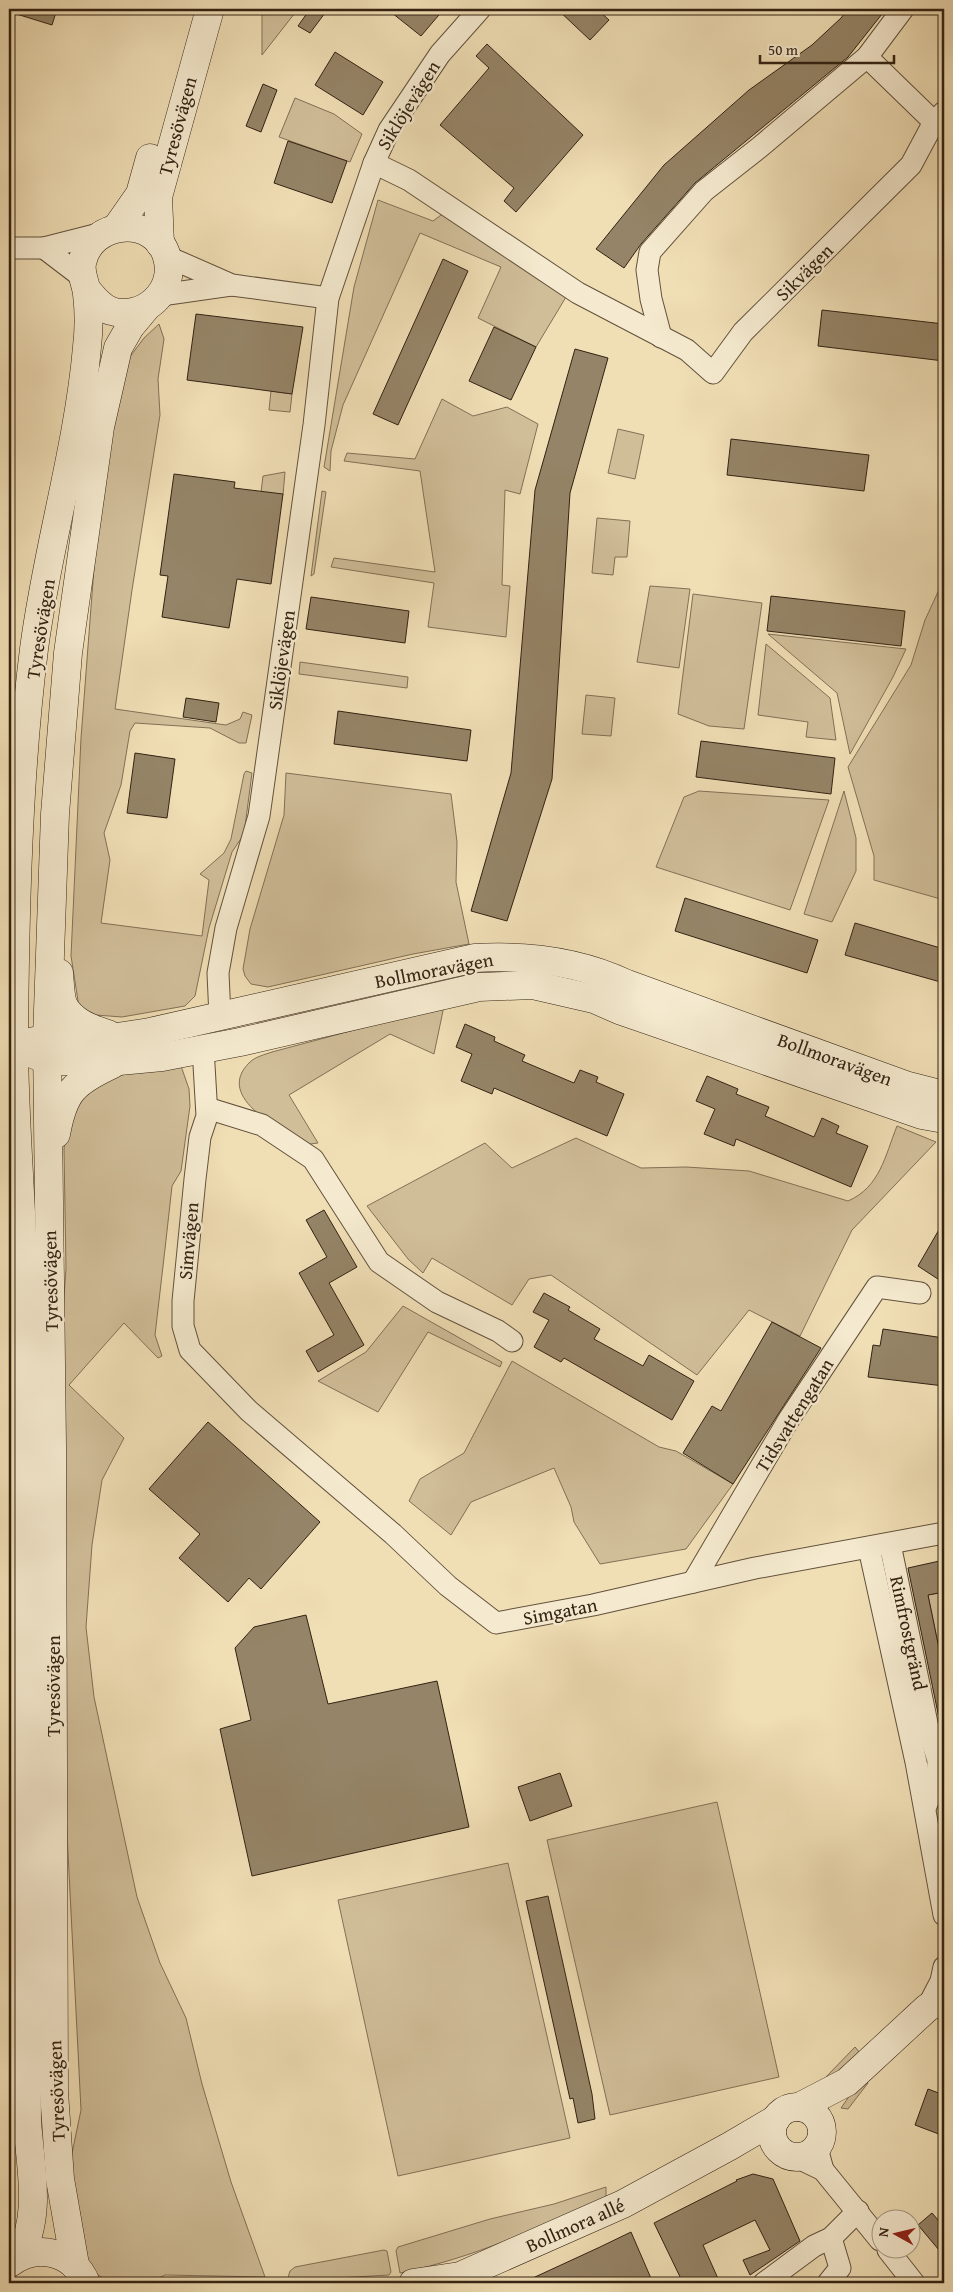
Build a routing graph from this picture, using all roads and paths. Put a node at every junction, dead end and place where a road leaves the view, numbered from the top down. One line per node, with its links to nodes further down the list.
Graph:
1 (203, 9): 8 (main road, Tyresövägen)
2 (210, 9): 11 (main road, Tyresövägen)
3 (480, 9): 7 (street, Siklöjevägen)
4 (903, 9): 5 (street)
5 (866, 57): 6 (street, Sikvägen); 16 (street)
6 (939, 117): 16 (street, Sikvägen)
7 (374, 163): 14 (street, Siklöjevägen); 16 (street, Sikvägen)
8 (110, 230): 10 (street); 11 (main road); 12 (main road, Tyresövägen)
9 (9, 248): 10 (street)
10 (44, 248): 12 (street)
11 (164, 251): 13 (street); 15 (main road, Tyresövägen)
12 (84, 284): 15 (main road); 21 (main road, Tyresövägen)
13 (232, 285): 14 (street); 15 (street)
14 (328, 298): 20 (street, Siklöjevägen)
15 (153, 302): 17 (main road, Tyresövägen)
16 (661, 337)
17 (52, 922): 23 (main road, Bollmoravägen); 24 (main road, Tyresövägen)
18 (627, 984): 19 (main road); 20 (main road, Bollmoravägen); 25 (main road, Bollmoravägen)
19 (620, 1010): 22 (main road, Bollmoravägen); 27 (main road, Bollmoravägen)
20 (220, 1017): 22 (main road); 23 (main road, Bollmoravägen)
21 (11, 1044): 24 (main road); 48 (main road, Tyresövägen)
22 (203, 1048): 23 (main road, Bollmoravägen); 26 (street, Simvägen)
23 (118, 1049): 24 (main road, Bollmoravägen); 28 (main road, Bollmoravägen)
24 (47, 1050): 28 (main road, Tyresövägen)
25 (944, 1095)
26 (207, 1108): 30 (street); 31 (street, Simvägen)
27 (944, 1119)
28 (49, 1175): 50 (main road, Tyresövägen)
29 (920, 1293): 35 (street, Tidsvattengatan)
30 (512, 1341)
31 (249, 1410): 35 (street, Simgatan)
32 (944, 1533): 33 (street, Simgatan)
33 (890, 1544): 34 (street, Simgatan); 36 (street, Rimfrostgränd)
34 (869, 1548): 35 (street, Simgatan); 37 (street, Rimfrostgränd)
35 (693, 1582)
36 (936, 1727): 37 (street, Rimfrostgränd)
37 (925, 1808): 38 (street, Rimfrostgränd)
38 (944, 1915)
39 (944, 1967): 40 (street)
40 (935, 2003): 41 (main road, Bollmora allé)
41 (847, 2082): 42 (main road, Bollmora allé); 44 (main road, Bollmora allé)
42 (788, 2113): 43 (main road, Bollmora allé); 44 (main road); 44 (main road)
43 (730, 2146): 44 (main road); 51 (main road, Bollmora allé)
44 (808, 2152): 45 (street)
45 (858, 2211): 46 (street); 47 (street)
46 (870, 2227)
47 (831, 2238): 52 (street); 53 (street)
48 (13, 2260): 50 (main road, Tyresövägen)
49 (896, 2260): 54 (street)
50 (80, 2274)
51 (422, 2283)
52 (764, 2283)
53 (828, 2283)
54 (914, 2283)

